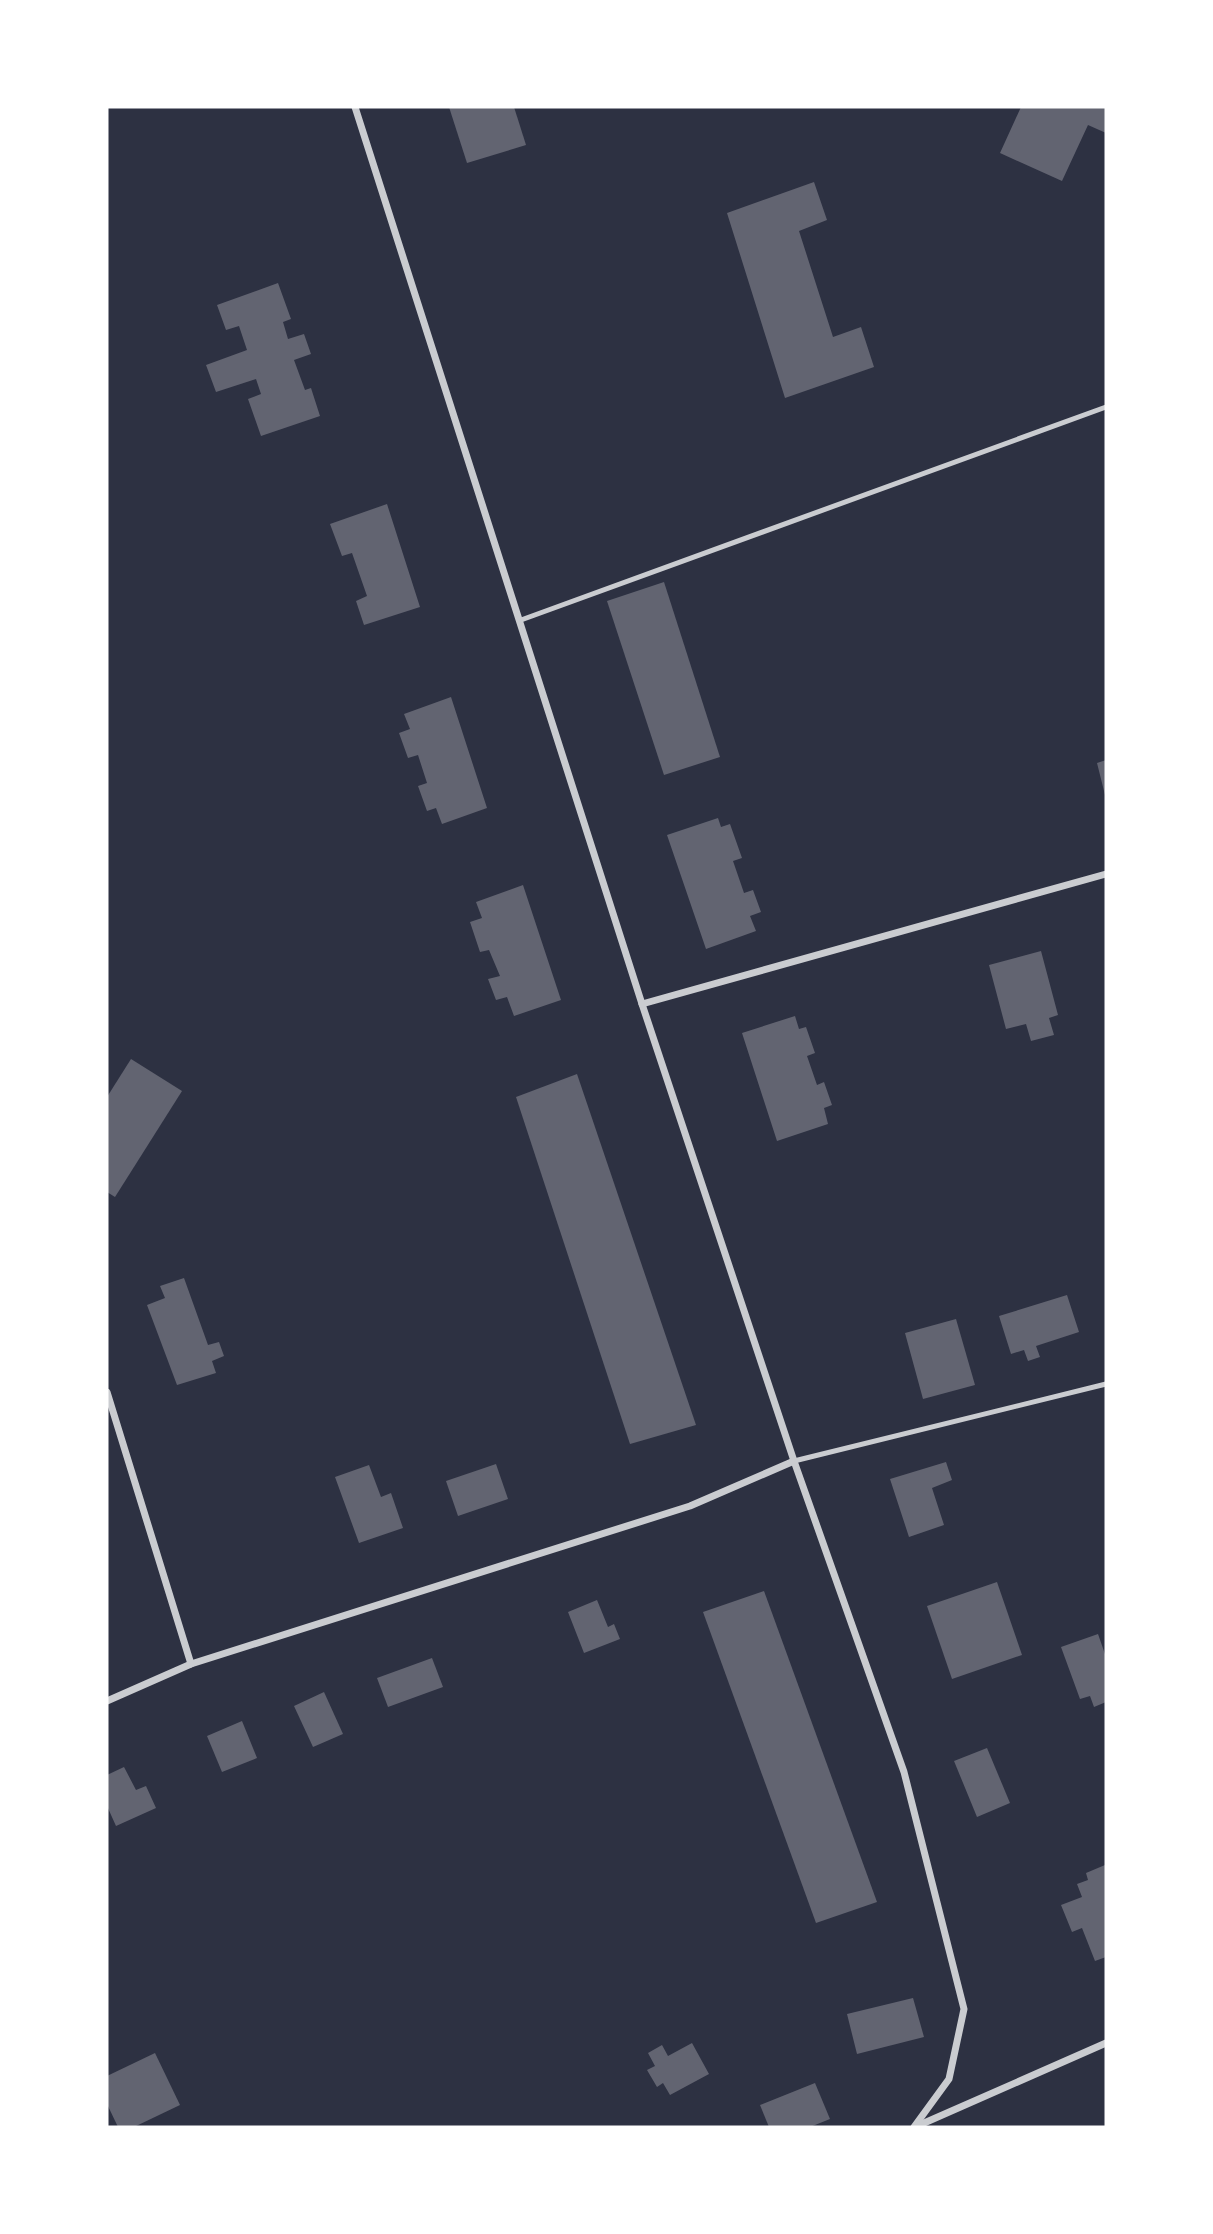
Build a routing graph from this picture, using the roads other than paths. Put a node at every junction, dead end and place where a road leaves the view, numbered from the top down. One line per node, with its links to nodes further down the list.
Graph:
1 (355, 107): 3 (street)
2 (1106, 407): 3 (lane)
3 (521, 620): 5 (street)
4 (1106, 874): 5 (street)
5 (642, 1004): 8 (street)
6 (1106, 1384): 8 (lane)
7 (107, 1392): 9 (street)
8 (794, 1461): 9 (street); 12 (street)
9 (191, 1664): 10 (street)
10 (107, 1700)
11 (1106, 2043): 12 (street)
12 (914, 2127)

